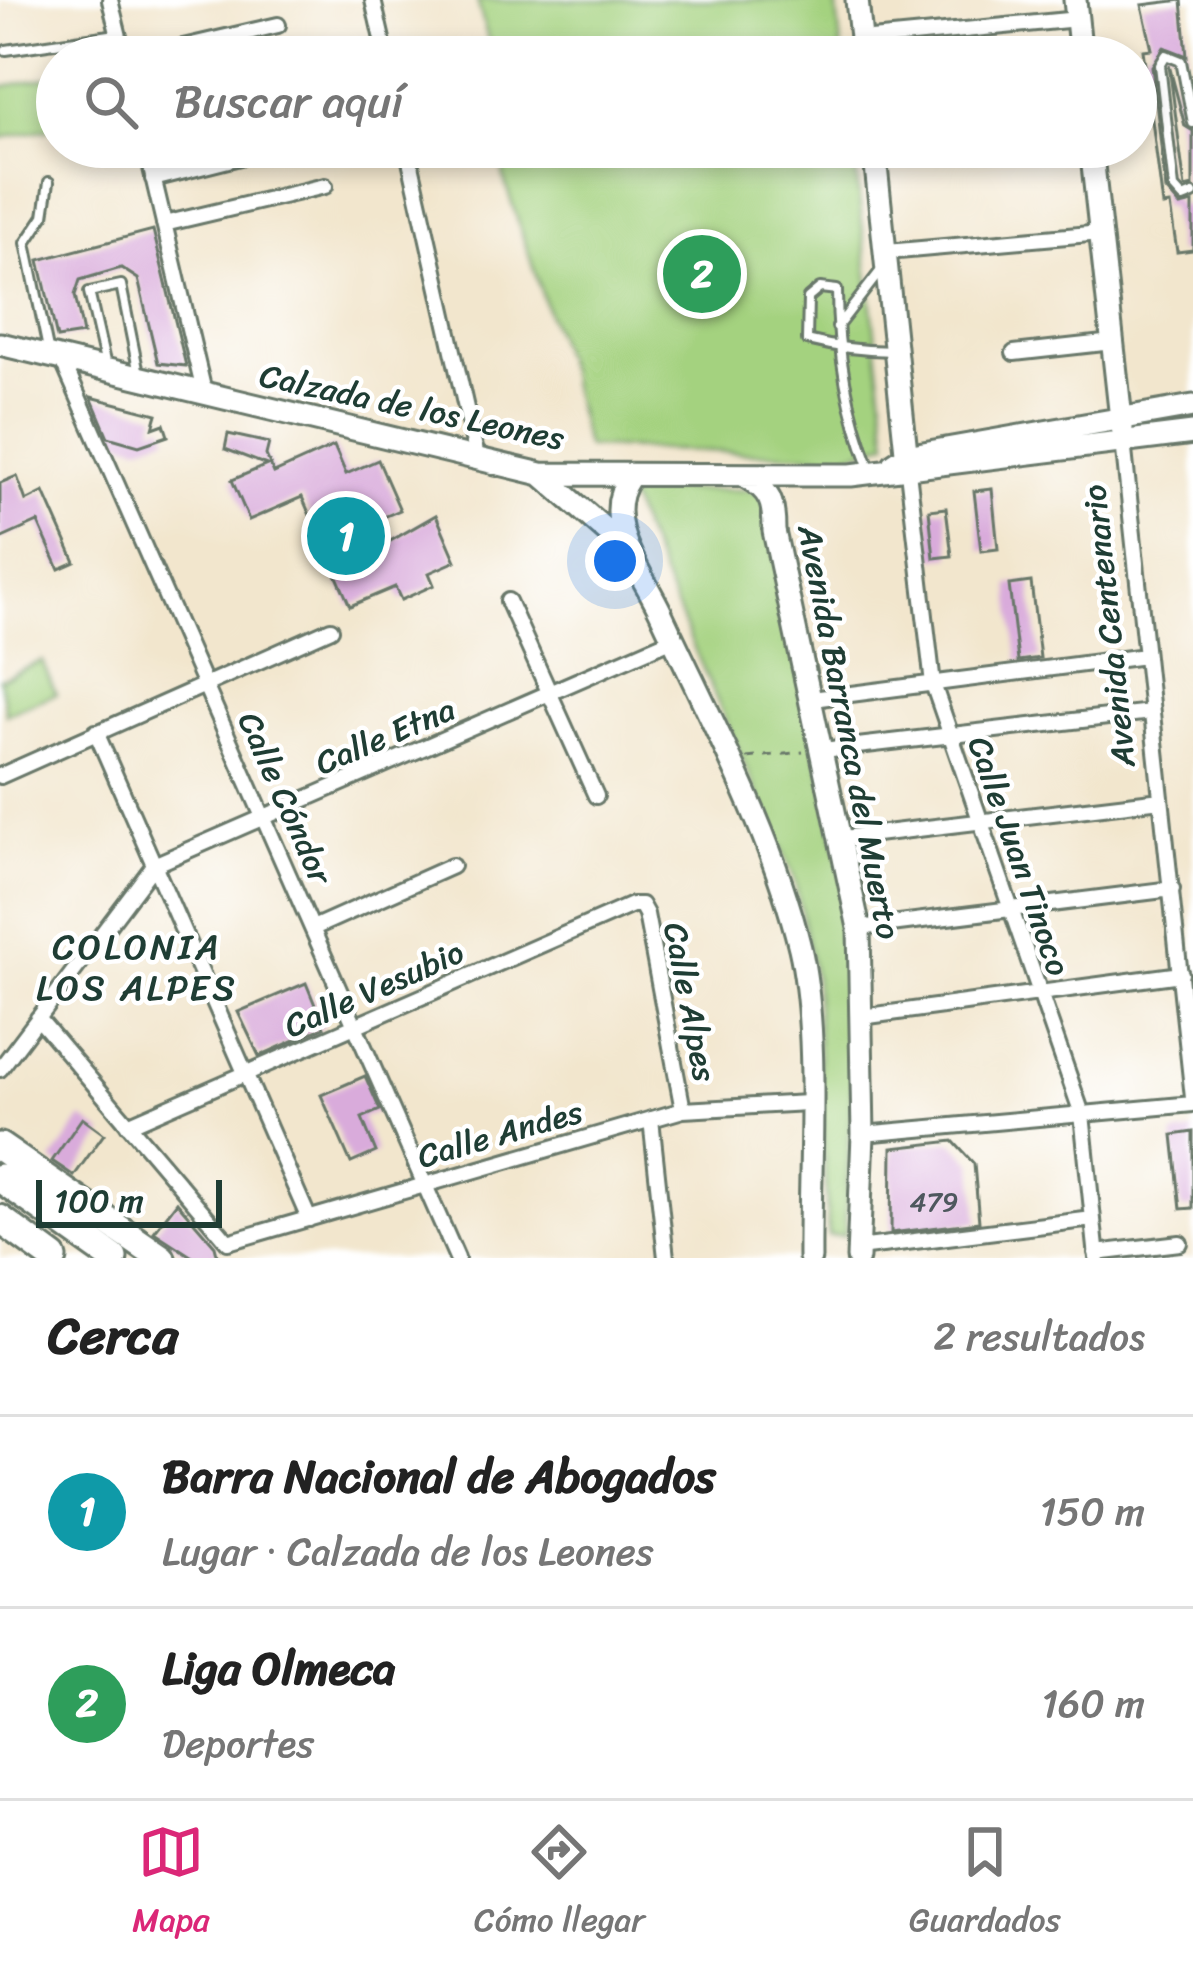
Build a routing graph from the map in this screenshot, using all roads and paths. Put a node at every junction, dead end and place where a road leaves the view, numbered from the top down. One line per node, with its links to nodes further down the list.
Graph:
1 (110, 0): 6 (street)
2 (373, 0): 9 (street)
3 (857, 0): 10 (main road)
4 (1076, 9): 11 (street)
5 (278, 25): 8 (street)
6 (118, 34): 7 (lane)
7 (104, 36)
8 (231, 36)
9 (381, 36)
10 (861, 36)
11 (932, 36)
12 (36, 46): 13 (lane)
13 (6, 50)
14 (1193, 123): 23 (lane)
15 (151, 168): 20 (street)
16 (194, 168): 20 (street)
17 (412, 168): 40 (street)
18 (876, 168): 26 (main road)
19 (1093, 168): 25 (main road, Avenida Centenario)
20 (153, 178): 24 (street)
21 (49, 182): 33 (lane)
22 (326, 186): 24 (street)
23 (1193, 194)
24 (164, 224): 36 (street)
25 (1101, 233): 26 (street); 28 (main road, Avenida Centenario)
26 (887, 257): 27 (lane); 31 (main road)
27 (837, 327): 30 (lane); 30 (lane)
28 (1113, 342): 32 (street); 38 (main road, Avenida Centenario)
29 (0, 344): 33 (main road, Calzada de los Leones)
30 (839, 344): 31 (lane); 41 (lane)
31 (896, 351): 41 (main road)
32 (1014, 353)
33 (56, 358): 34 (main road, Calzada de los Leones); 53 (street, Calle Cóndor)
34 (107, 372): 35 (main road, Calzada de los Leones); 35 (lane)
35 (141, 381): 36 (main road, Calzada de los Leones)
36 (205, 396): 40 (main road, Calzada de los Leones)
37 (1193, 406): 38 (main road)
38 (1122, 430): 39 (main road); 41 (main road, Calzada de los Leones); 51 (street, Avenida Centenario)
39 (1193, 433)
40 (477, 457): 42 (main road, Calzada de los Leones)
41 (893, 467): 44 (main road, Calzada de los Leones); 52 (street, Calle Juan Tinoco)
42 (541, 474): 45 (main road, Calzada de los Leones); 47 (main road)
43 (743, 475): 44 (main road, Calzada de los Leones); 45 (main road, Calzada de los Leones); 46 (main road, Avenida Barranca del Muerto)
44 (804, 476): 46 (main road, Avenida Barranca del Muerto)
45 (629, 478): 47 (main road)
46 (774, 507): 55 (main road, Avenida Barranca del Muerto)
47 (629, 551): 50 (main road)
48 (508, 601): 54 (street)
49 (331, 629): 53 (street)
50 (673, 639): 54 (street, Calle Etna); 60 (main road)
51 (1145, 656): 52 (street); 56 (street, Avenida Centenario)
52 (933, 684): 55 (street); 58 (street, Calle Juan Tinoco)
53 (206, 685): 57 (street); 64 (street, Calle Cóndor)
54 (550, 694): 62 (street); 64 (street, Calle Etna)
55 (812, 699): 59 (main road, Avenida Barranca del Muerto)
56 (1151, 712): 58 (street); 63 (street, Avenida Centenario)
57 (96, 732): 61 (street); 67 (street)
58 (949, 734): 59 (street); 65 (street, Calle Juan Tinoco)
59 (823, 750): 60 (path); 66 (main road, Avenida Barranca del Muerto)
60 (728, 760): 82 (main road)
61 (0, 776)
62 (596, 796)
63 (1161, 800): 65 (street); 69 (street, Avenida Centenario)
64 (265, 818): 67 (street, Calle Etna); 72 (street, Calle Cóndor)
65 (977, 822): 66 (street); 71 (street, Calle Juan Tinoco)
66 (843, 838): 73 (main road, Avenida Barranca del Muerto)
67 (154, 865): 76 (street, Calle Etna); 80 (street)
68 (452, 866): 72 (street)
69 (1172, 889): 71 (street); 74 (street, Avenida Centenario)
70 (641, 905): 78 (street, Calle Vesubio); 83 (street, Calle Alpes)
71 (1007, 908): 73 (street); 75 (street, Calle Juan Tinoco)
72 (313, 928): 78 (street, Calle Cóndor)
73 (859, 928): 77 (main road, Avenida Barranca del Muerto)
74 (1181, 974): 75 (street); 81 (street, Avenida Centenario)
75 (1037, 994): 77 (street); 84 (street, Calle Juan Tinoco)
76 (38, 1018): 79 (street, Calle Etna); 86 (street)
77 (861, 1018): 87 (main road, Avenida Barranca del Muerto)
78 (357, 1026): 80 (street, Calle Vesubio); 91 (street, Calle Cóndor)
79 (0, 1069)
80 (246, 1074): 86 (street, Calle Vesubio); 94 (street)
81 (1193, 1101): 84 (street)
82 (808, 1102): 83 (street, Calle Andes); 111 (main road)
83 (683, 1110): 85 (street, Calle Andes)
84 (1082, 1114): 87 (street); 95 (street, Calle Juan Tinoco)
85 (651, 1119): 91 (street, Calle Andes); 110 (street, Calle Alpes)
86 (128, 1125): 97 (street)
87 (862, 1134): 99 (main road, Avenida Barranca del Muerto)
88 (0, 1143): 106 (highway); 107 (main road)
89 (0, 1161): 105 (highway)
90 (0, 1178): 104 (highway)
91 (424, 1184): 94 (street, Calle Andes); 109 (street, Calle Cóndor)
92 (0, 1201): 103 (highway)
93 (0, 1219): 102 (highway)
94 (309, 1219): 97 (street, Calle Andes)
95 (1093, 1219): 99 (street); 100 (street, Calle Juan Tinoco)
96 (0, 1235): 101 (main road)
97 (228, 1242): 108 (street)
98 (1180, 1244): 100 (street, Calle Juan Tinoco)
99 (858, 1253)
100 (1096, 1256)
101 (32, 1258)
102 (53, 1258)
103 (82, 1258)
104 (113, 1258)
105 (140, 1258)
106 (161, 1258)
107 (177, 1258)
108 (222, 1258)
109 (457, 1258)
110 (666, 1258)
111 (810, 1258)

